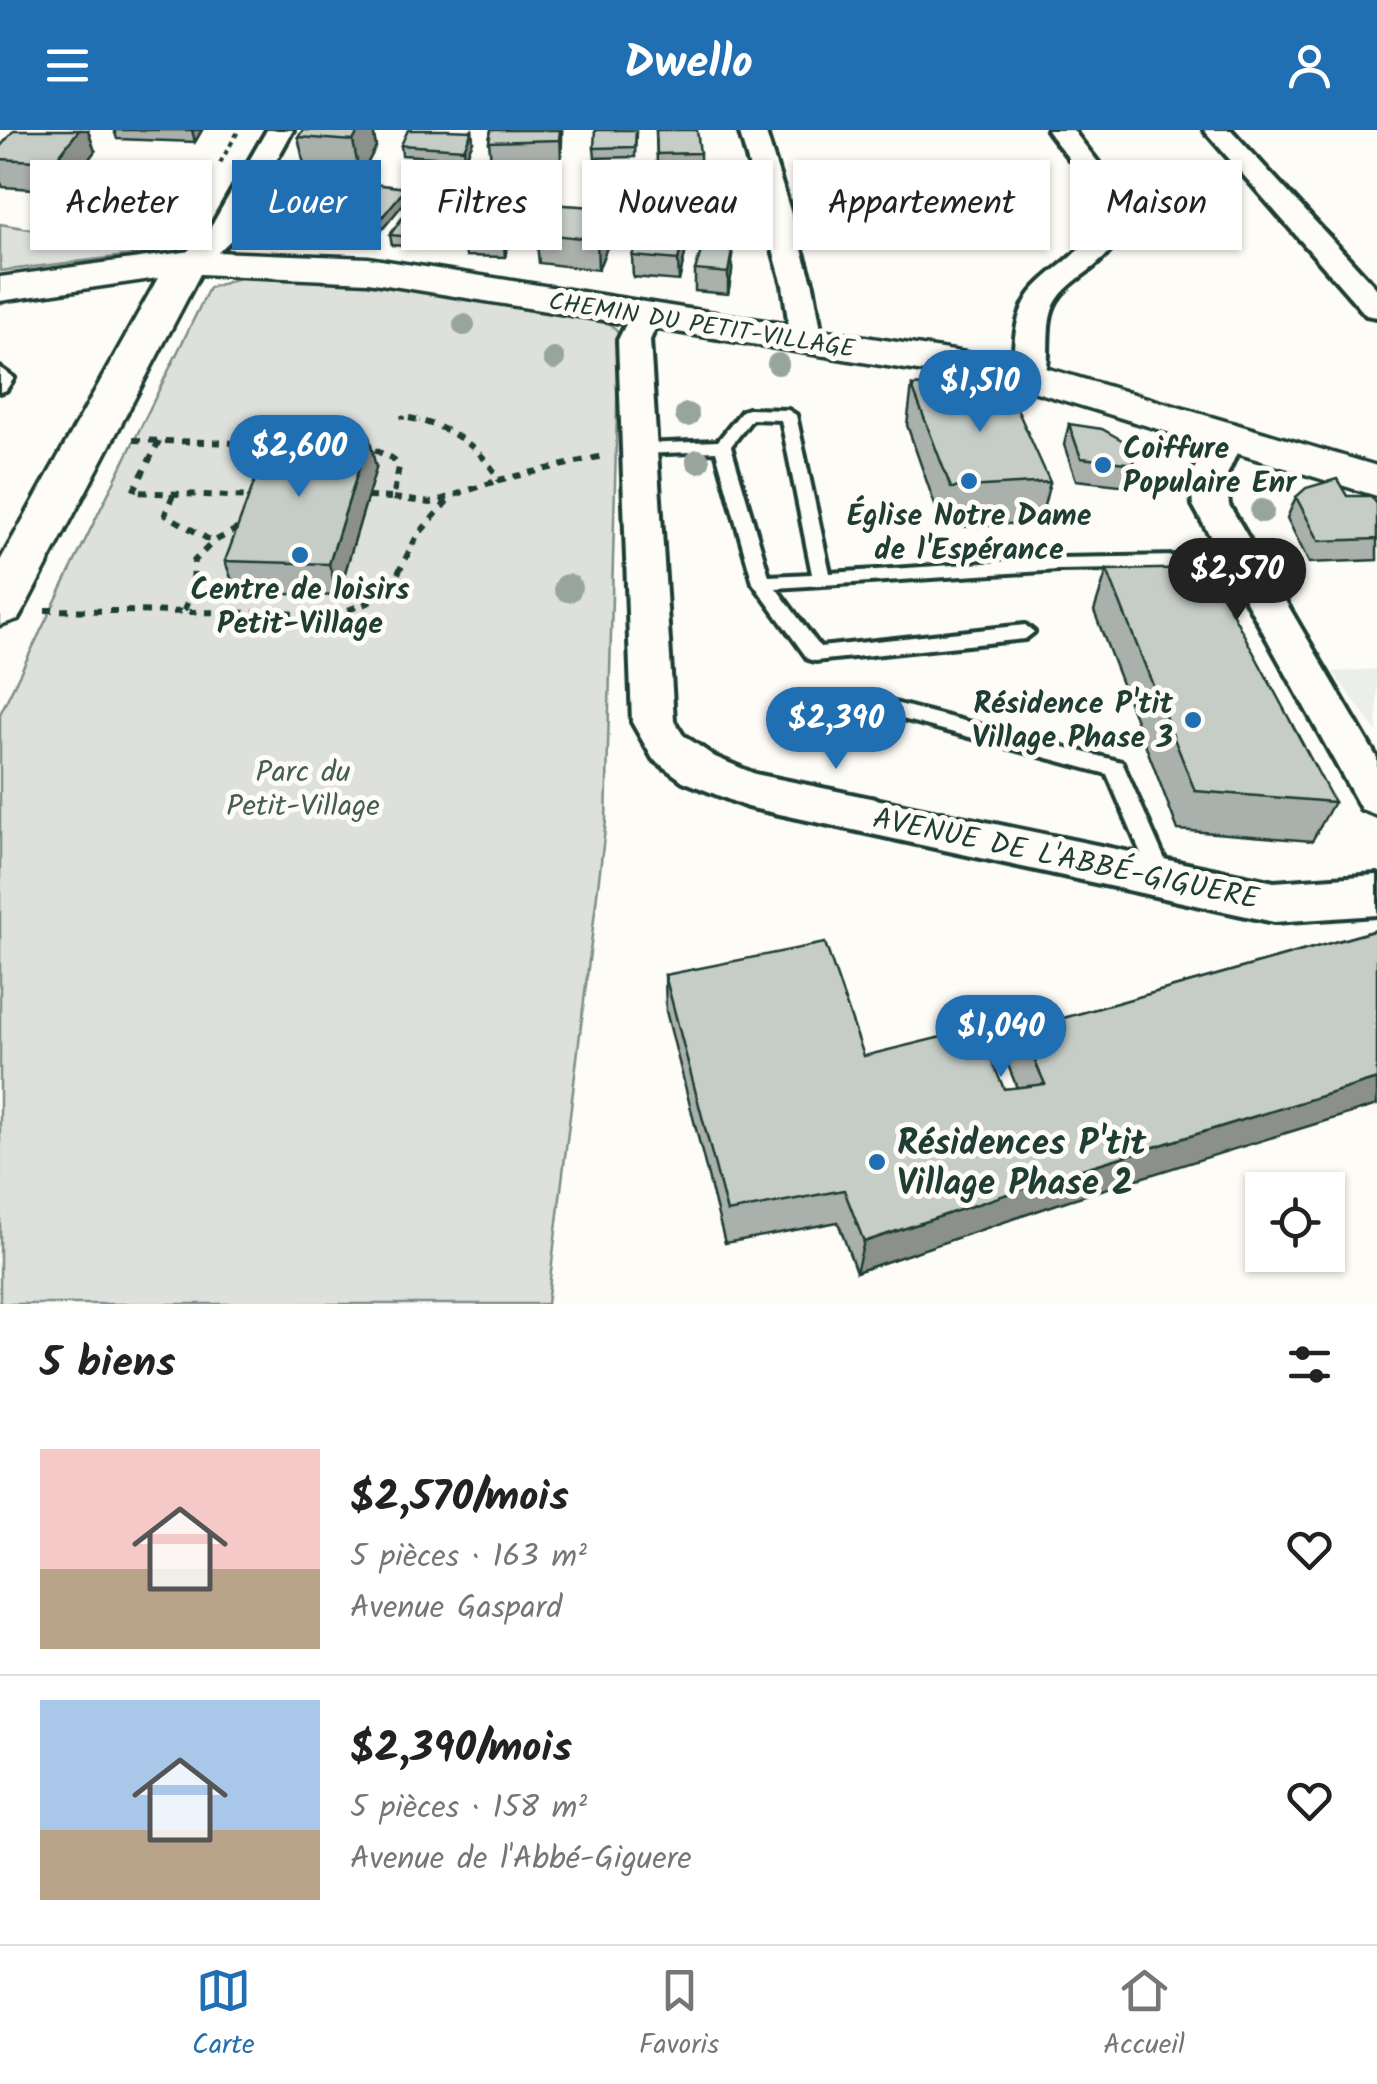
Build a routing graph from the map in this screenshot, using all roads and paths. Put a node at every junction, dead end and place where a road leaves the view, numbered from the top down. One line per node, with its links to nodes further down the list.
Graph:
1 (280, 130): 5 (street)
2 (752, 130): 9 (street)
3 (1060, 130): 11 (street)
4 (1217, 130): 7 (street)
5 (191, 262): 6 (street, CHEMIN DU PETIT-VILLAGE); 8 (street, CHEMIN DU PETIT-VILLAGE); 15 (street)
6 (0, 289)
7 (1377, 308)
8 (645, 314): 9 (street, CHEMIN DU PETIT-VILLAGE); 20 (street, AVENUE DE L'ABBÉ-GIGUERE)
9 (807, 341): 11 (street, CHEMIN DU PETIT-VILLAGE)
10 (0, 372): 12 (lane)
11 (1029, 376): 14 (street, CHEMIN DU PETIT-VILLAGE)
12 (0, 388)
13 (400, 417): 21 (path)
14 (1227, 437): 22 (street, CHEMIN DU PETIT-VILLAGE); 30 (street)
15 (92, 438): 16 (path); 33 (street)
16 (159, 442): 17 (path); 23 (path)
17 (276, 444)
18 (724, 446): 20 (lane); 31 (lane); 32 (lane)
19 (367, 447): 26 (path)
20 (642, 449): 21 (path); 39 (street, AVENUE DE L'ABBÉ-GIGUERE)
21 (500, 480): 27 (path)
22 (1377, 481)
23 (173, 494): 24 (path); 29 (path)
24 (270, 497)
25 (367, 497): 26 (path)
26 (393, 498): 27 (path)
27 (449, 499): 35 (path)
28 (255, 520): 29 (path)
29 (212, 542): 35 (path)
30 (1242, 561): 31 (lane); 38 (street)
31 (822, 580): 32 (lane)
32 (762, 583): 36 (lane)
33 (0, 607)
34 (45, 610): 35 (path)
35 (184, 610)
36 (1025, 632)
37 (883, 708): 39 (lane)
38 (1377, 798)
39 (1162, 878): 40 (street, AVENUE DE L'ABBÉ-GIGUERE)
40 (1377, 895)

